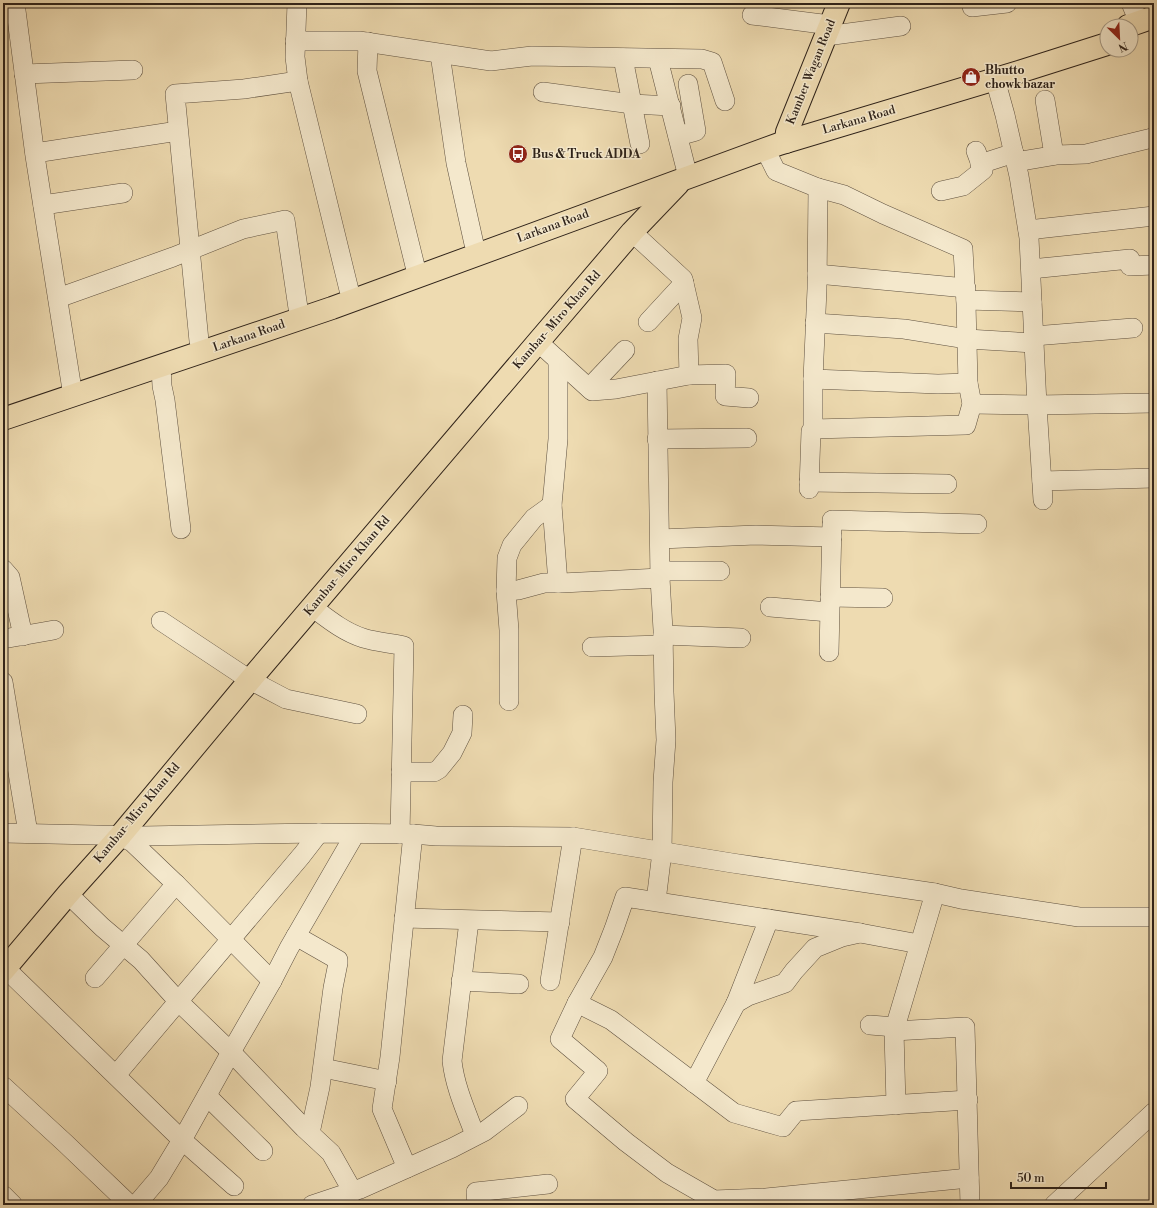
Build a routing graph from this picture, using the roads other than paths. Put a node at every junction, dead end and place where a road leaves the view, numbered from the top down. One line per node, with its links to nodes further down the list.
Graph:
1 (15, 3): 17 (street)
2 (297, 3): 10 (street)
3 (839, 3): 8 (main road, Kamber Wagan Road)
4 (1007, 3): 5 (street)
5 (972, 7)
6 (752, 15): 8 (street)
7 (901, 26): 8 (street)
8 (828, 30): 28 (main road, Kamber Wagan Road)
9 (1099, 36): 28 (main road, Larkana Road)
10 (295, 41): 11 (street); 19 (street)
11 (368, 42): 13 (street); 47 (street)
12 (1099, 46): 18 (main road, Larkana Road)
13 (440, 54): 14 (street); 44 (street)
14 (623, 58): 15 (street); 24 (street)
15 (658, 59): 23 (street); 25 (street)
16 (133, 70): 17 (street)
17 (24, 74): 32 (street)
18 (995, 79): 28 (main road, Larkana Road); 34 (street)
19 (298, 81): 26 (street); 51 (street)
20 (688, 84): 27 (street)
21 (543, 92): 24 (street)
22 (1045, 100): 33 (street)
23 (725, 101)
24 (632, 104): 25 (street); 30 (street)
25 (671, 106): 27 (street)
26 (178, 131): 32 (street); 45 (street)
27 (678, 136): 35 (street)
28 (787, 137): 31 (main road, Larkana Road); 35 (main road, Larkana Road)
29 (1152, 138): 33 (street)
30 (640, 144)
31 (765, 149): 35 (main road, Larkana Road); 36 (street)
32 (35, 153): 39 (street)
33 (1054, 155): 34 (street)
34 (1015, 158): 37 (street); 42 (street)
35 (687, 171): 41 (main road, Larkana Road); 43 (main road, Kambar- Miro Khan Rd)
36 (818, 188): 49 (street); 52 (street)
37 (942, 191)
38 (123, 193): 39 (street)
39 (43, 205): 53 (street)
40 (1154, 216): 42 (street)
41 (542, 225): 44 (main road, Larkana Road); 65 (main road, Larkana Road)
42 (1028, 230): 48 (street)
43 (632, 232): 50 (street); 62 (main road, Kambar- Miro Khan Rd)
44 (474, 244): 47 (main road, Larkana Road)
45 (190, 250): 53 (street); 55 (street); 61 (street)
46 (1154, 265): 48 (street)
47 (415, 266): 51 (main road, Larkana Road)
48 (1031, 269): 54 (street)
49 (817, 274): 52 (street); 57 (street)
50 (684, 283): 56 (street); 66 (street)
51 (349, 290): 55 (main road, Larkana Road)
52 (966, 294): 54 (street); 59 (street)
53 (58, 298): 70 (street)
54 (1032, 302): 60 (street)
55 (298, 308): 61 (main road, Larkana Road)
56 (648, 322)
57 (815, 323): 59 (street); 67 (street)
58 (1133, 328): 60 (street)
59 (967, 339): 60 (street); 69 (street)
60 (1034, 340): 75 (street)
61 (199, 341): 70 (main road, Larkana Road)
62 (538, 342): 64 (street); 97 (main road, Kambar- Miro Khan Rd)
63 (625, 350): 71 (street)
64 (558, 360): 71 (street); 85 (street)
65 (161, 366): 70 (main road, Larkana Road); 88 (street)
66 (689, 375): 68 (street); 72 (street)
67 (813, 379): 69 (street); 78 (street)
68 (657, 381): 71 (street); 80 (street)
69 (968, 383): 74 (street)
70 (71, 388): 76 (main road, Larkana Road); 77 (main road, Larkana Road)
71 (589, 388)
72 (749, 398)
73 (1154, 403): 75 (street)
74 (972, 404): 75 (street); 78 (street)
75 (1036, 405): 82 (street)
76 (3, 407)
77 (3, 419)
78 (813, 429): 83 (street)
79 (747, 438): 80 (street)
80 (657, 439): 89 (street)
81 (1154, 478): 82 (street)
82 (1042, 481): 84 (street)
83 (947, 484)
84 (1043, 500)
85 (552, 505): 93 (street); 94 (street)
86 (832, 521): 87 (street); 89 (street); 96 (street)
87 (977, 524)
88 (181, 530)
89 (660, 539): 92 (street)
90 (3, 569): 101 (street)
91 (720, 571): 92 (street)
92 (660, 574): 93 (street); 104 (street)
93 (558, 583): 94 (street)
94 (506, 590): 109 (street)
95 (883, 598): 96 (street)
96 (829, 604): 98 (street); 106 (street)
97 (312, 607): 107 (main road, Kambar- Miro Khan Rd); 112 (street)
98 (770, 607)
99 (161, 621): 107 (street)
100 (54, 630): 101 (street)
101 (22, 636): 103 (street)
102 (741, 638): 104 (street)
103 (3, 639)
104 (663, 640): 105 (street); 120 (street)
105 (592, 647)
106 (829, 652)
107 (250, 680): 110 (street); 118 (main road, Kambar- Miro Khan Rd)
108 (3, 682): 115 (street)
109 (509, 701)
110 (357, 714)
111 (463, 715): 112 (street)
112 (401, 772): 117 (street)
113 (3, 833): 115 (street)
114 (319, 833): 116 (street); 118 (street); 132 (street)
115 (28, 834): 118 (street)
116 (355, 834): 117 (street); 131 (street)
117 (407, 834): 119 (street); 125 (street)
118 (120, 836): 121 (street); 123 (main road, Kambar- Miro Khan Rd)
119 (573, 837): 120 (street); 129 (street)
120 (662, 852): 122 (street); 124 (street)
121 (176, 884): 132 (street); 134 (street)
122 (935, 893): 126 (street); 133 (street)
123 (68, 894): 134 (street); 135 (main road, Kambar- Miro Khan Rd)
124 (656, 901): 127 (street); 142 (street)
125 (404, 918): 128 (street); 149 (street)
126 (1154, 918)
127 (769, 919): 130 (street); 143 (street)
128 (469, 920): 129 (street); 138 (street)
129 (560, 922): 139 (street)
130 (860, 932): 133 (street); 143 (street)
131 (296, 936): 137 (street); 147 (street)
132 (230, 940): 137 (street); 141 (street)
133 (919, 944): 145 (street)
134 (124, 946): 136 (street); 141 (street)
135 (4, 969): 148 (street)
136 (95, 978)
137 (272, 981): 146 (street)
138 (461, 981): 140 (street); 158 (street)
139 (550, 981)
140 (519, 984)
141 (178, 1001): 146 (street); 148 (street)
142 (577, 1003): 150 (street); 167 (street)
143 (736, 1003): 150 (street)
144 (870, 1025): 145 (street)
145 (894, 1029): 153 (street); 154 (street)
146 (231, 1052): 152 (street); 157 (street)
147 (323, 1068): 149 (street); 157 (street)
148 (116, 1075): 159 (street)
149 (387, 1081): 161 (street)
150 (694, 1083): 154 (street)
151 (3, 1086): 169 (street)
152 (207, 1096): 159 (street); 160 (street)
153 (968, 1100): 154 (street); 162 (street)
154 (896, 1105)
155 (518, 1106): 158 (street)
156 (1154, 1112): 174 (street)
157 (310, 1133): 165 (street)
158 (475, 1135): 161 (street)
159 (182, 1140): 164 (street); 170 (street)
160 (263, 1151)
161 (407, 1168): 165 (street)
162 (969, 1178): 167 (street); 173 (street)
163 (548, 1184): 172 (street)
164 (234, 1186)
165 (353, 1192): 171 (street)
166 (3, 1195): 168 (street)
167 (714, 1202)
168 (14, 1205)
169 (130, 1205)
170 (136, 1205)
171 (312, 1205)
172 (477, 1205)
173 (970, 1205)
174 (1054, 1205)

